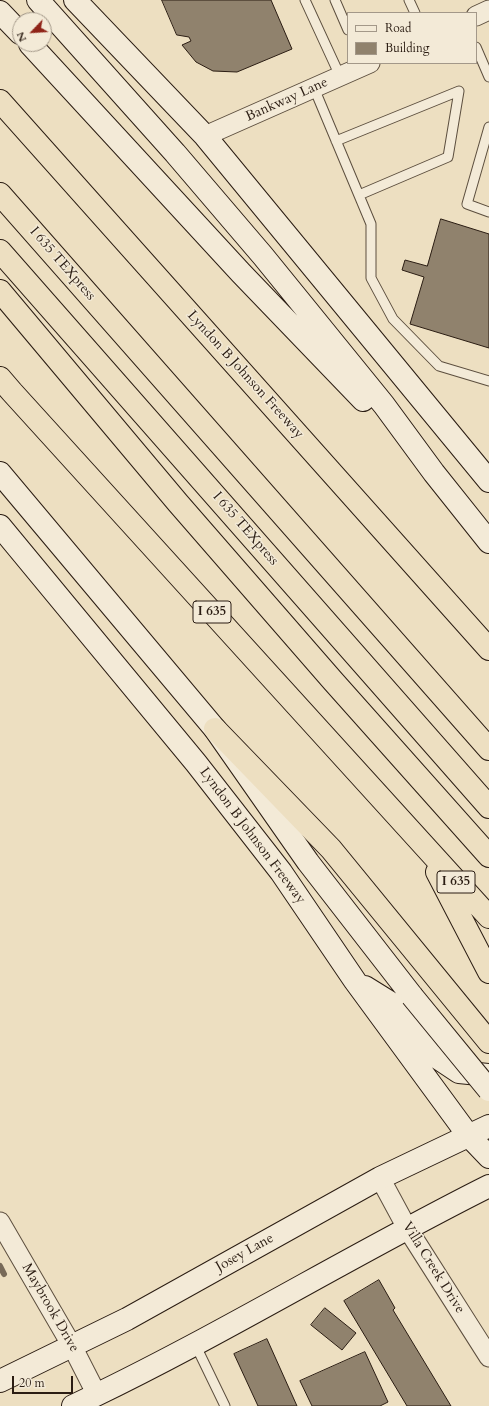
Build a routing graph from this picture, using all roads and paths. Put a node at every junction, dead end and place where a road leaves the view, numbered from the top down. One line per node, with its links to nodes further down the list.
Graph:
1 (38, 0): 30 (main road)
2 (75, 0): 20 (main road)
3 (305, 0): 15 (lane)
4 (335, 0): 11 (lane)
5 (409, 0): 8 (lane)
6 (489, 10): 9 (street)
7 (0, 12): 10 (main road)
8 (415, 12)
9 (477, 16)
10 (12, 25)
11 (347, 28)
12 (477, 49): 16 (lane)
13 (37, 52): 30 (main road)
14 (365, 64): 15 (street, Bankway Lane)
15 (340, 76): 17 (street, Bankway Lane)
16 (489, 77)
17 (314, 88): 20 (street, Bankway Lane); 21 (lane)
18 (0, 101): 34 (highway, Lyndon B Johnson Freeway)
19 (489, 127): 24 (lane)
20 (205, 136): 31 (main road)
21 (336, 140): 23 (lane); 23 (lane)
22 (0, 194): 36 (highway, I 635 TEXpress)
23 (359, 195): 28 (lane)
24 (489, 212)
25 (0, 251): 37 (highway, I 635 TEXpress)
26 (0, 291): 39 (highway)
27 (0, 378): 38 (highway, I 635)
28 (489, 381)
29 (0, 473): 35 (main road)
30 (434, 473): 33 (main road)
31 (489, 480)
32 (0, 526): 42 (main road, Lyndon B Johnson Freeway)
33 (489, 542)
34 (489, 649)
35 (215, 729): 43 (highway); 45 (main road, bridge)
36 (489, 749)
37 (489, 807)
38 (424, 846): 40 (highway, I 635); 41 (highway)
39 (489, 856)
40 (489, 917)
41 (489, 972)
42 (355, 981): 44 (main road); 47 (main road, Lyndon B Johnson Freeway)
43 (489, 1042)
44 (489, 1075)
45 (489, 1090)
46 (489, 1126): 47 (main road, Josey Lane)
47 (468, 1135): 48 (main road, Lyndon B Johnson Freeway); 49 (main road, Josey Lane)
48 (489, 1157)
49 (380, 1178): 52 (street, Villa Creek Drive); 54 (main road, Josey Lane)
50 (489, 1186): 52 (main road)
51 (0, 1222): 54 (street, Maybrook Drive)
52 (408, 1228): 53 (main road); 55 (street, Villa Creek Drive)
53 (195, 1344): 57 (main road); 59 (lane)
54 (72, 1346): 56 (main road, Josey Lane); 57 (street, Maybrook Drive)
55 (489, 1357)
56 (0, 1381)
57 (97, 1395): 58 (main road)
58 (73, 1406)
59 (225, 1406)

